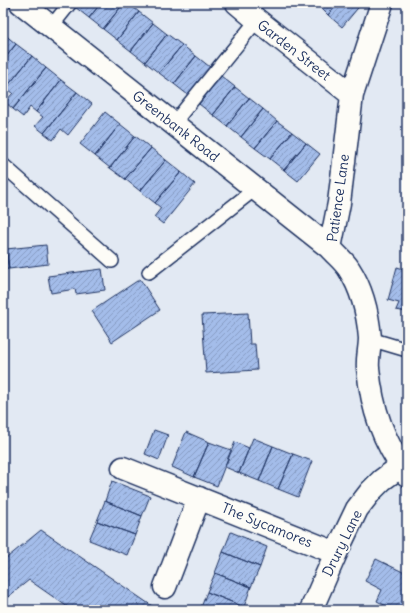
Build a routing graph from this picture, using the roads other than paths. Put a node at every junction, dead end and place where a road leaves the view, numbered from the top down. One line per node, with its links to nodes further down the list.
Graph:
1 (21, 3): 6 (street, Greenbank Road)
2 (70, 3): 6 (lane)
3 (237, 3): 5 (street, Garden Street)
4 (382, 3): 7 (street, Patience Lane)
5 (256, 20): 7 (street, Garden Street); 8 (lane)
6 (51, 27): 8 (street, Greenbank Road)
7 (352, 95): 11 (street, Patience Lane)
8 (173, 124): 10 (street, Greenbank Road)
9 (3, 164): 12 (lane)
10 (255, 189): 11 (street, Greenbank Road); 13 (lane)
11 (330, 248): 14 (street, Patience Lane)
12 (112, 261)
13 (149, 272)
14 (370, 339): 15 (lane); 17 (street, Patience Lane)
15 (407, 350)
16 (123, 468): 18 (street, The Sycamores)
17 (404, 471): 19 (street, Drury Lane)
18 (199, 498): 19 (street, The Sycamores); 20 (street)
19 (336, 553): 21 (street, Drury Lane)
20 (165, 587)
21 (311, 610)

